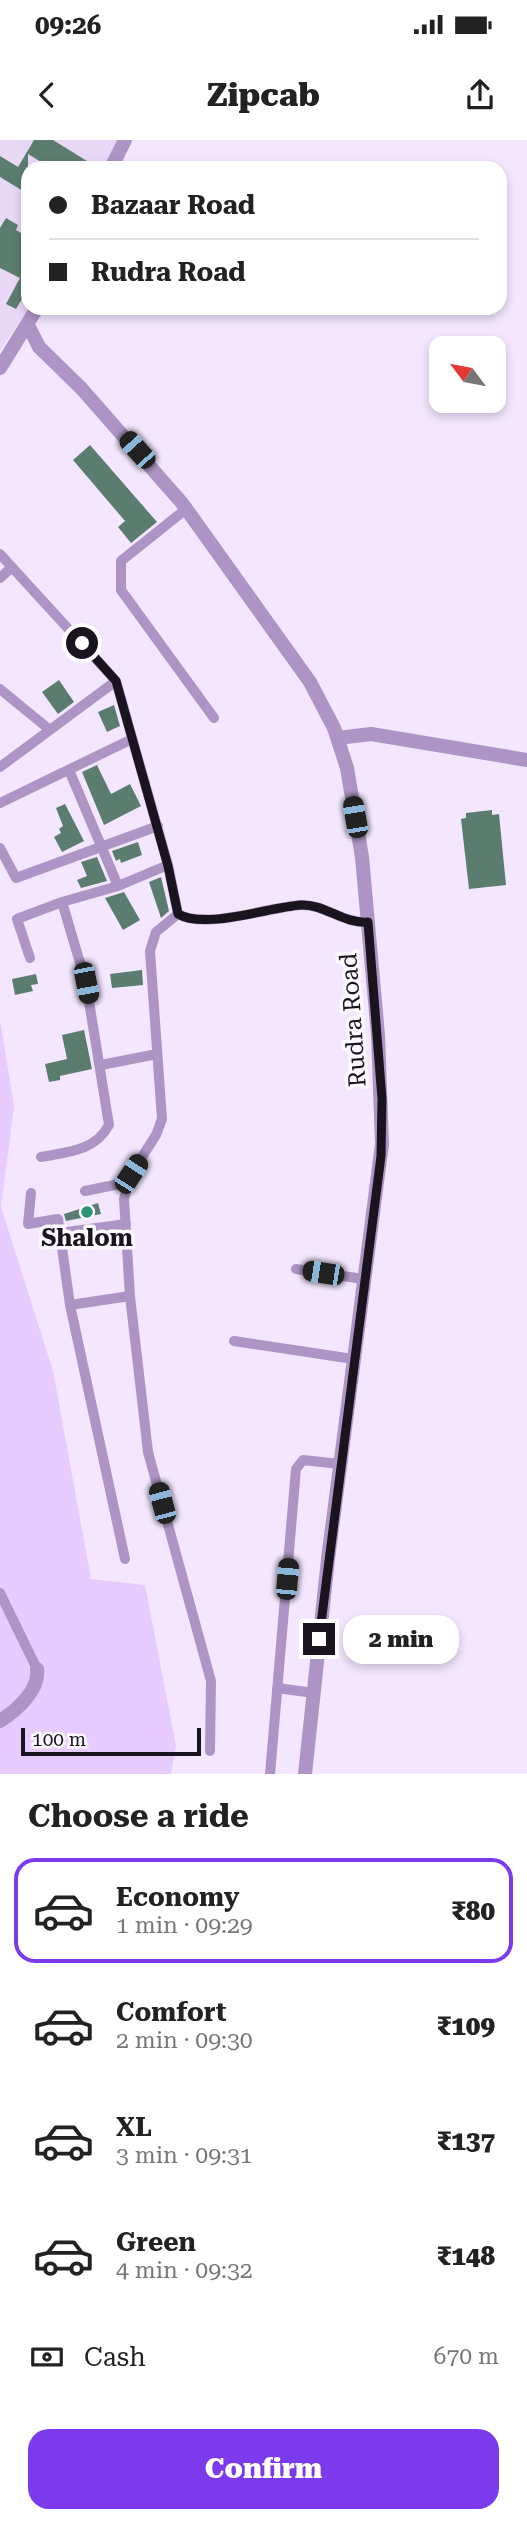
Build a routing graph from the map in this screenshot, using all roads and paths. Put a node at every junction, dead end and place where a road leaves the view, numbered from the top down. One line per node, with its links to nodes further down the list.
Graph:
1 (125, 140): 2 (street)
2 (114, 161)
3 (33, 315): 4 (street)
4 (28, 325): 5 (street); 6 (street, Rudra Road)
5 (16, 344): 6 (street); 7 (street)
6 (39, 347): 8 (street, Rudra Road)
7 (0, 368)
8 (186, 509): 14 (street); 16 (street, Rudra Road)
9 (0, 554): 10 (street)
10 (12, 568): 11 (street); 12 (street)
11 (0, 578)
12 (116, 681): 15 (street); 17 (street)
13 (0, 689): 15 (street)
14 (214, 718)
15 (50, 730): 19 (street)
16 (338, 738): 18 (street); 29 (street, Rudra Road)
17 (130, 740): 20 (street); 22 (street)
18 (527, 760)
19 (0, 767)
20 (69, 770): 21 (street); 23 (street)
21 (0, 803)
22 (158, 826): 23 (street); 25 (street)
23 (102, 847): 24 (street); 26 (street)
24 (0, 848)
25 (168, 866): 26 (street); 28 (street)
26 (118, 886): 27 (street)
27 (62, 902): 30 (street); 32 (street)
28 (178, 914): 29 (street); 31 (street)
29 (368, 922): 40 (street, Rudra Road)
30 (30, 958)
31 (157, 1054): 32 (street); 34 (street)
32 (101, 1065): 33 (street)
33 (41, 1157)
34 (129, 1182): 35 (street); 37 (street)
35 (85, 1191)
36 (31, 1193): 38 (street)
37 (126, 1224): 38 (street); 41 (street)
38 (60, 1233): 42 (street)
39 (296, 1269): 40 (street)
40 (363, 1279): 44 (street, Rudra Road)
41 (131, 1296): 42 (street); 52 (street)
42 (70, 1305): 46 (street)
43 (234, 1340): 44 (street)
44 (353, 1359): 45 (street, Rudra Road)
45 (340, 1464): 49 (street); 50 (street, Rudra Road)
46 (125, 1559)
47 (0, 1593): 48 (street)
48 (37, 1668): 51 (street)
49 (278, 1688): 50 (street); 53 (street)
50 (314, 1693): 54 (street, Rudra Road)
51 (0, 1721)
52 (210, 1751)
53 (270, 1774)
54 (305, 1774)

